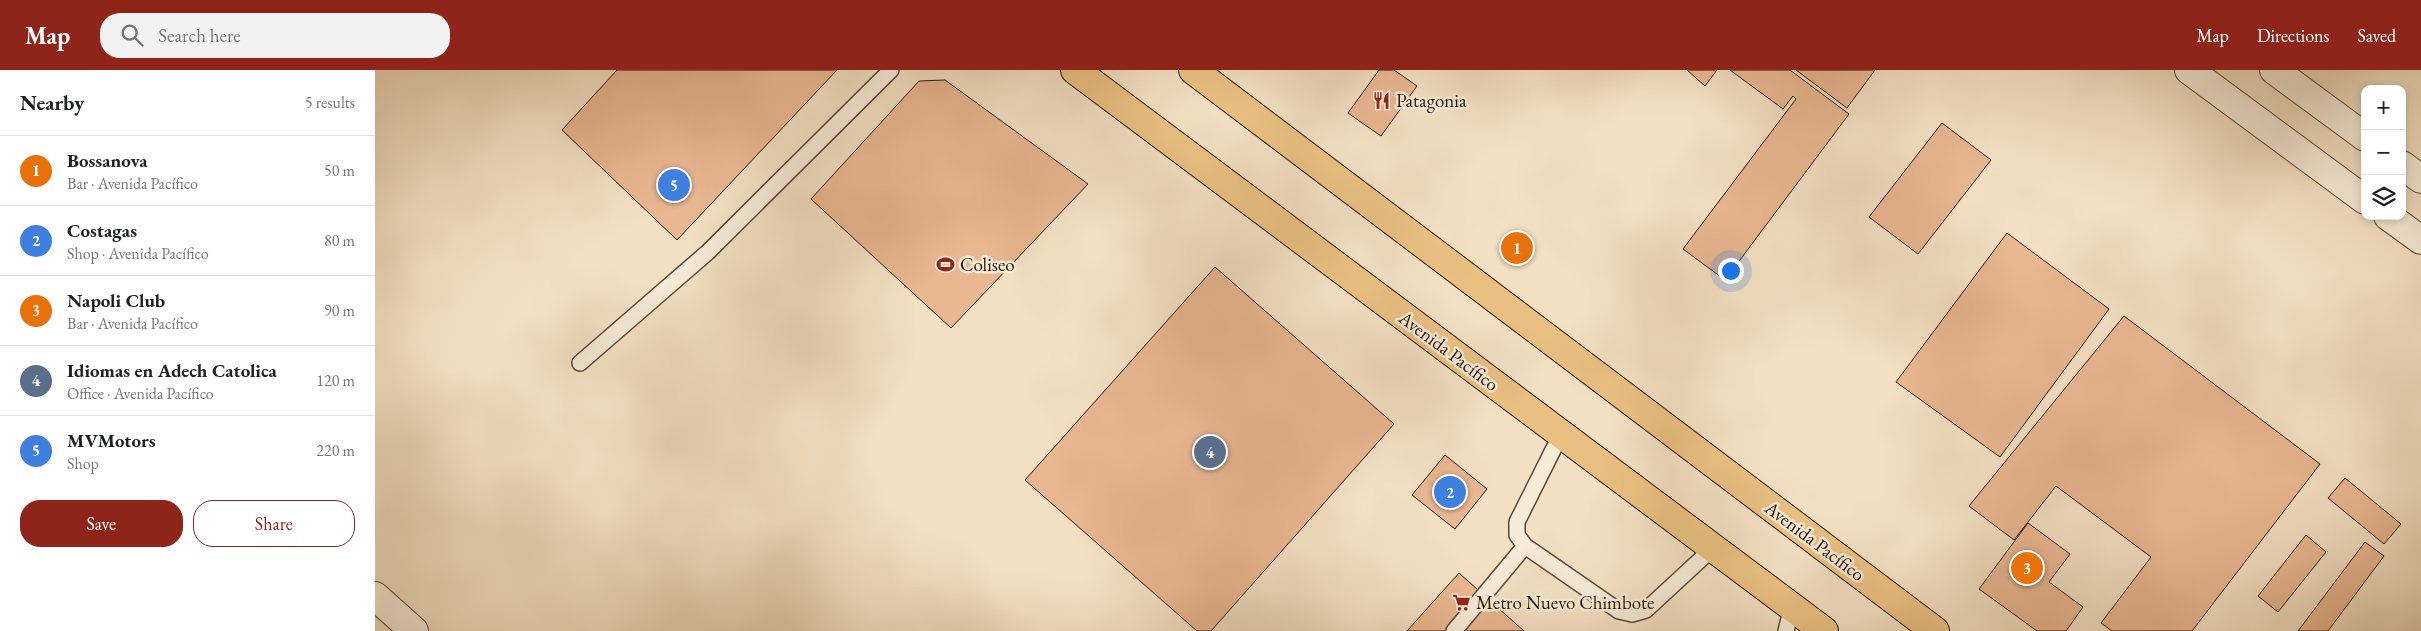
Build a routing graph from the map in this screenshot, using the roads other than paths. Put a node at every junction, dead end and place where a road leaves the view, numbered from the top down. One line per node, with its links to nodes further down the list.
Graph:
1 (891, 70): 12 (lane)
2 (1075, 70): 13 (main road, Avenida Pacífico)
3 (1193, 70): 21 (main road, Avenida Pacífico)
4 (2189, 70): 9 (street)
5 (2274, 70): 6 (street)
6 (2361, 134)
7 (2406, 168): 8 (street)
8 (2421, 179)
9 (2361, 197)
10 (2394, 220): 11 (street)
11 (2421, 240)
12 (581, 363)
13 (1561, 434): 14 (lane); 15 (main road, Avenida Pacífico)
14 (1525, 546): 15 (lane); 19 (lane)
15 (1713, 548): 17 (main road, Avenida Pacífico)
16 (375, 596): 18 (street)
17 (1789, 619): 20 (main road, Avenida Pacífico)
18 (414, 631)
19 (1454, 631)
20 (1825, 631)
21 (1935, 631)

